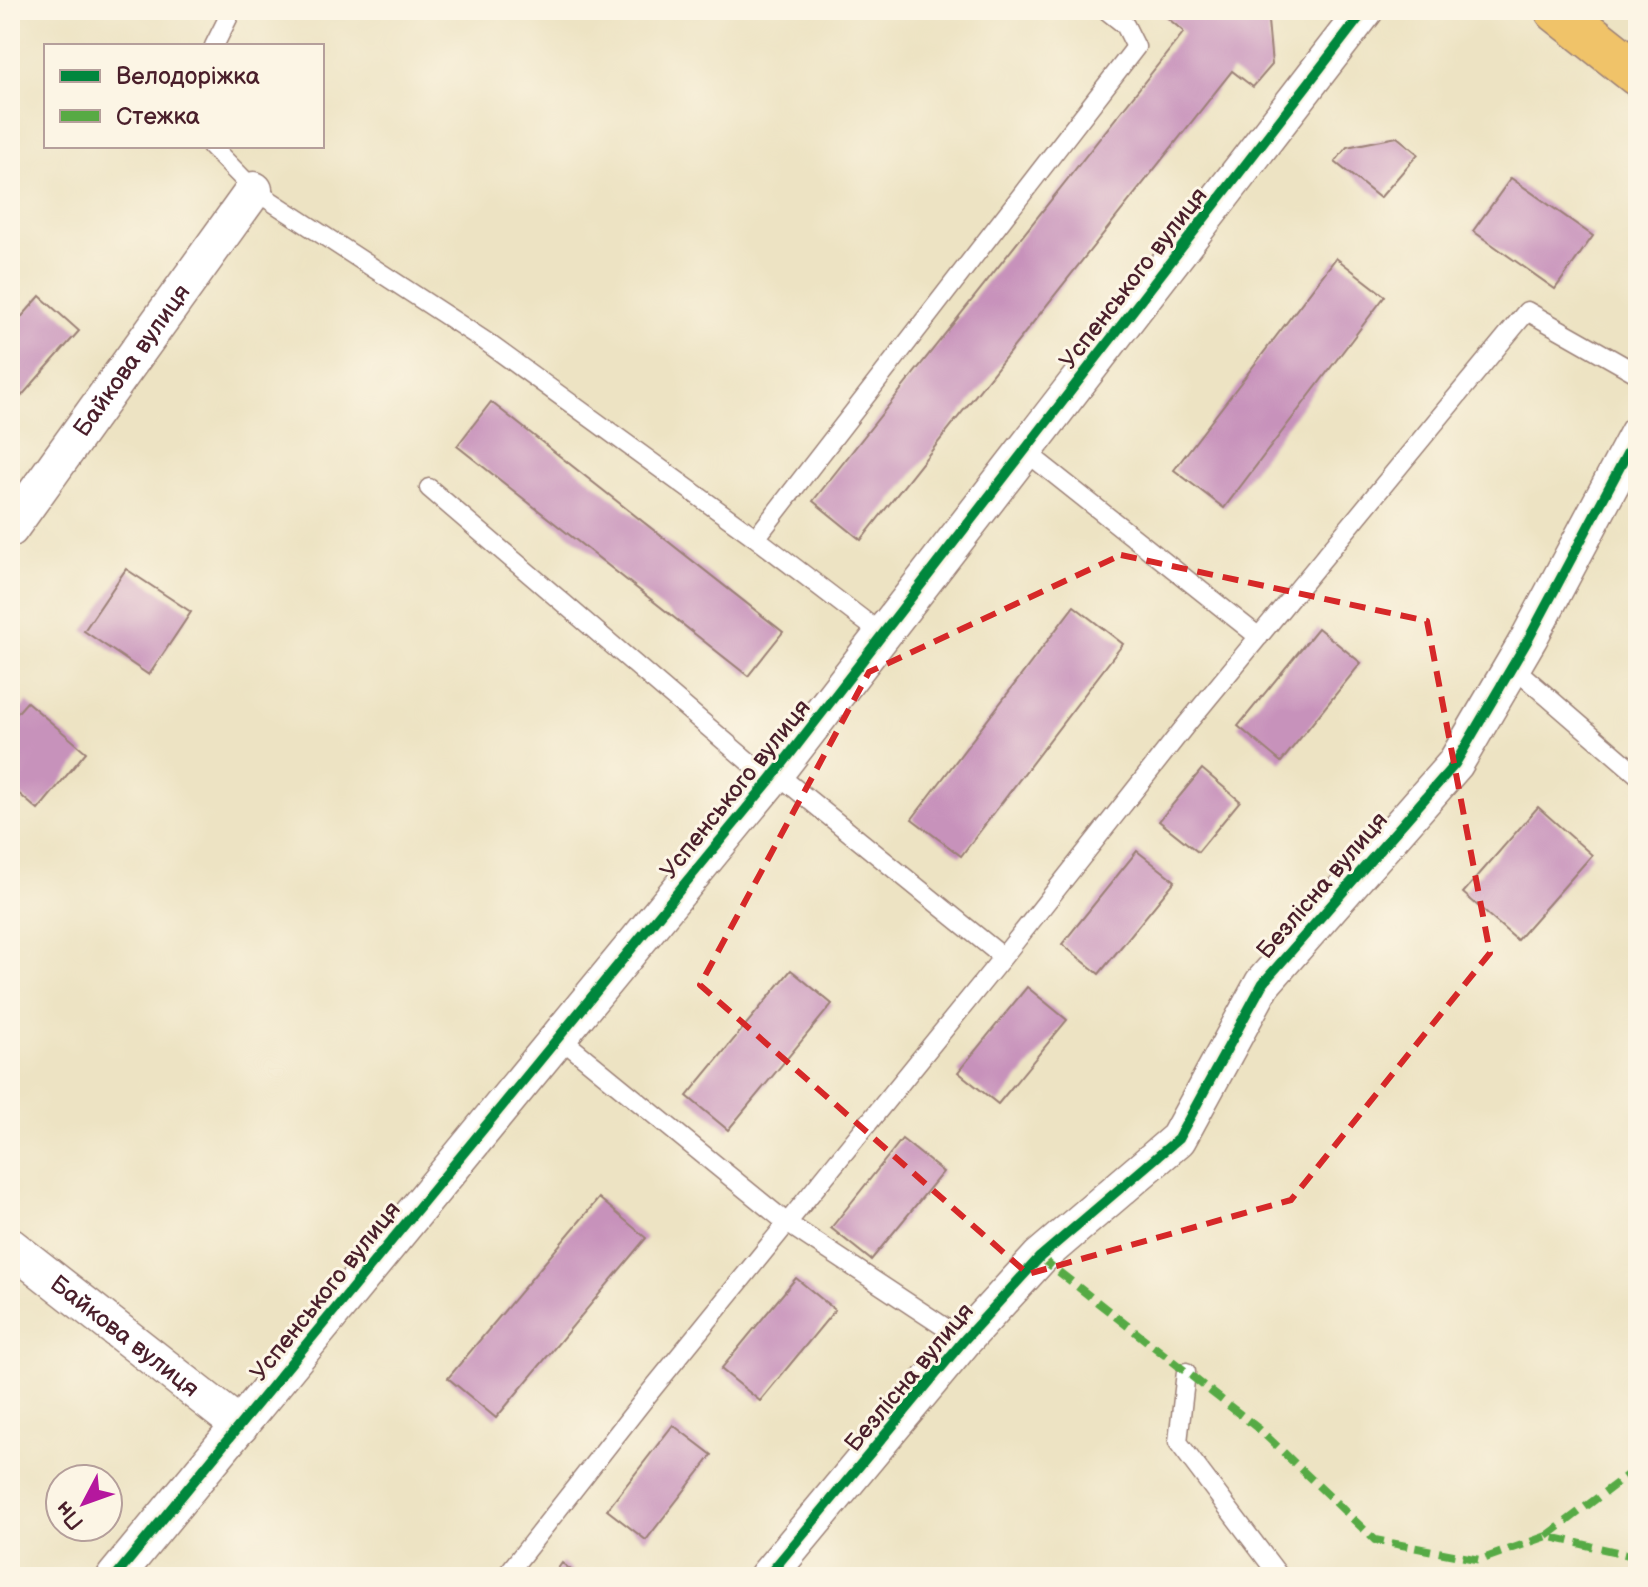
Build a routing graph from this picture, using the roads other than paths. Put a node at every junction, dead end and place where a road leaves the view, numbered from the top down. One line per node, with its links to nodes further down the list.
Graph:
1 (232, 10): 5 (lane)
2 (1106, 10): 14 (lane)
3 (1365, 10): 11 (street, Успенського вулиця)
4 (1557, 10): 6 (main road)
5 (215, 44)
6 (1638, 74)
7 (213, 148): 8 (lane)
8 (254, 190): 13 (street, Байкова вулиця); 14 (lane)
9 (1638, 374): 16 (lane)
10 (1638, 433): 17 (street, Безлісна вулиця)
11 (1025, 451): 15 (street, Успенського вулиця); 16 (lane)
12 (429, 488): 19 (lane)
13 (10, 529)
14 (756, 538): 15 (lane)
15 (883, 635): 19 (street, Успенського вулиця)
16 (1259, 637): 20 (lane)
17 (1512, 666): 18 (lane); 24 (street, Безлісна вулиця)
18 (1638, 775)
19 (773, 776): 20 (lane); 21 (street, Успенського вулиця)
20 (1003, 957): 22 (lane)
21 (559, 1037): 22 (lane); 26 (street, Успенського вулиця)
22 (787, 1223): 24 (lane); 28 (lane)
23 (10, 1246): 26 (street, Байкова вулиця)
24 (964, 1340): 29 (street, Безлісна вулиця)
25 (1186, 1372): 30 (lane)
26 (240, 1426): 27 (street, Успенського вулиця)
27 (115, 1577)
28 (505, 1577)
29 (767, 1577)
30 (1280, 1577)

